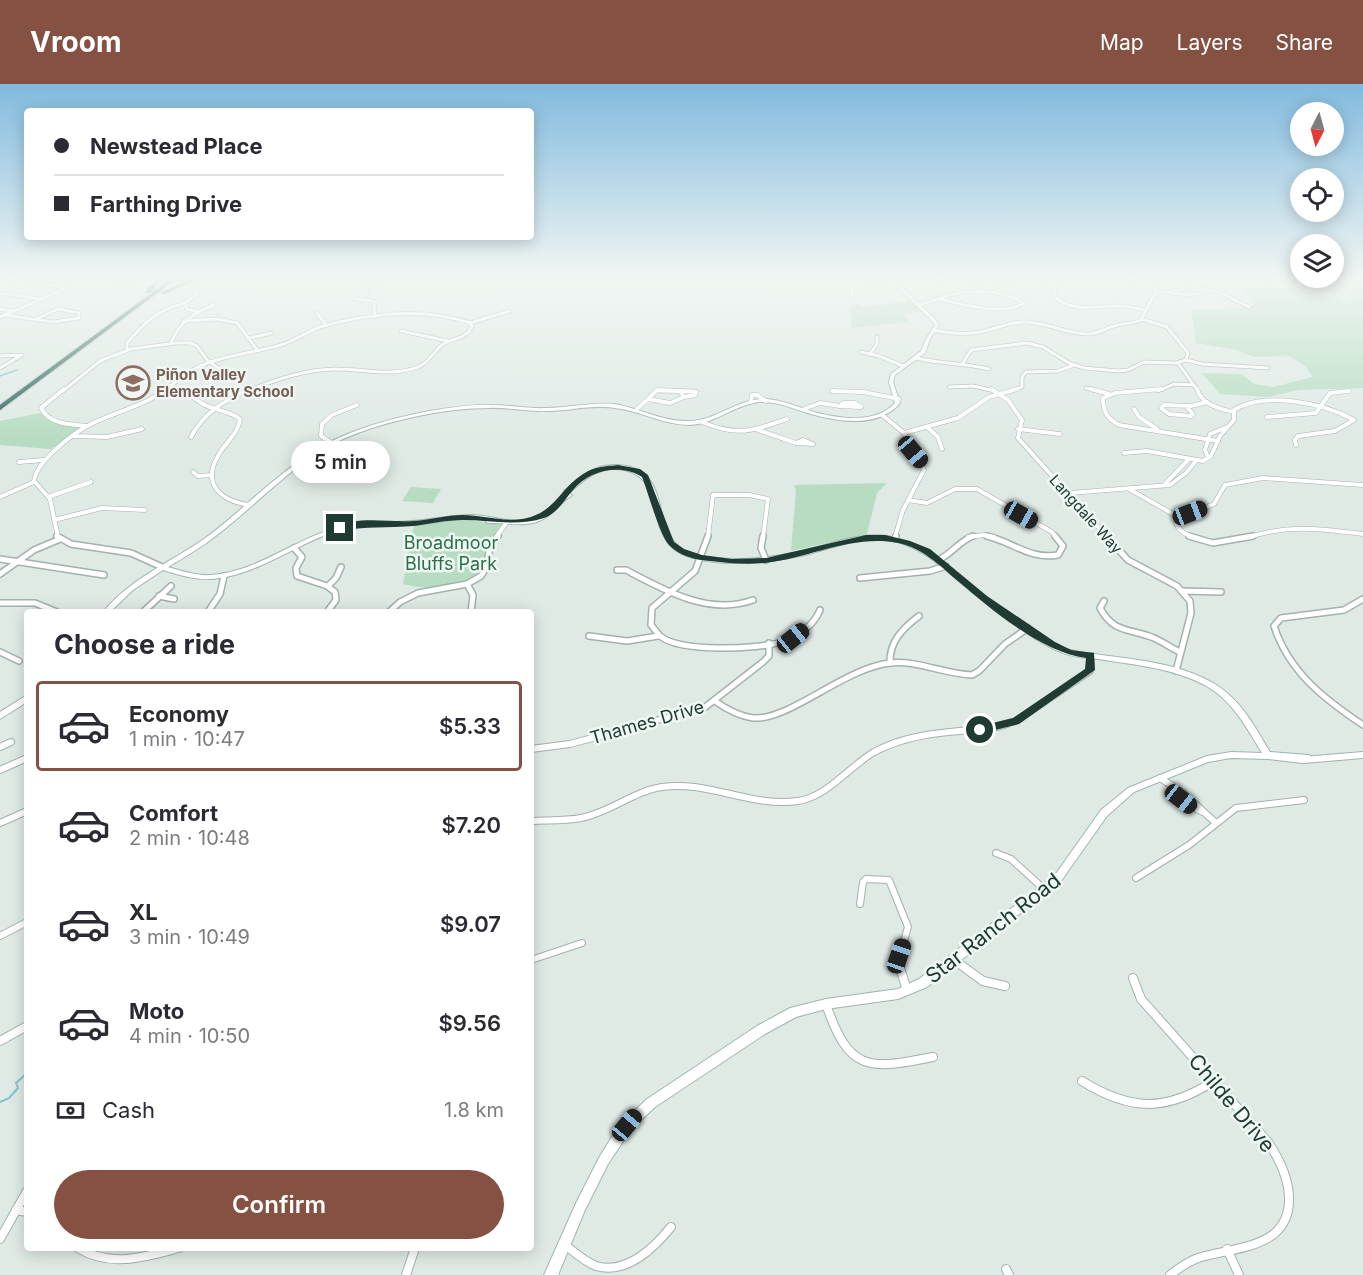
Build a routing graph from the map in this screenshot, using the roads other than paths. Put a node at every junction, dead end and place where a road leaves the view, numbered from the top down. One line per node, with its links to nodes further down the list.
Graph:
1 (98, 332): 48 (highway)
2 (100, 332): 53 (highway)
3 (137, 332): 20 (street)
4 (176, 332): 19 (street)
5 (245, 332): 17 (street)
6 (312, 332): 21 (street)
7 (404, 332): 18 (street)
8 (469, 332): 18 (street)
9 (933, 332): 25 (street)
10 (941, 332): 11 (street)
11 (980, 332)
12 (1067, 332): 13 (street)
13 (1103, 332)
14 (1171, 332): 26 (street)
15 (272, 333): 17 (street)
16 (877, 337): 23 (street)
17 (249, 338): 21 (street)
18 (448, 341): 55 (street)
19 (171, 343): 20 (street); 27 (street)
20 (127, 350): 66 (street)
21 (258, 351): 27 (street)
22 (861, 352): 23 (street)
23 (870, 354): 31 (street)
24 (0, 356): 32 (street)
25 (916, 358): 28 (street); 31 (street)
26 (1186, 360): 29 (street); 33 (street)
27 (209, 362): 35 (street); 39 (street)
28 (963, 363): 30 (street); 34 (street)
29 (1178, 363): 30 (street); 36 (street)
30 (1074, 365): 43 (street)
31 (903, 366): 47 (street)
32 (0, 368)
33 (1268, 368)
34 (990, 369)
35 (221, 370)
36 (1194, 385): 44 (street); 49 (street)
37 (949, 387): 43 (street)
38 (1086, 388): 44 (street)
39 (169, 389): 55 (street); 66 (street)
40 (680, 391): 45 (street); 45 (street); 46 (street)
41 (832, 391): 47 (street)
42 (1349, 391): 54 (street)
43 (1002, 394): 67 (street); 70 (street, Langdale Way)
44 (1109, 394): 71 (street)
45 (684, 397): 46 (street)
46 (648, 399): 58 (street)
47 (899, 399): 60 (street)
48 (0, 402)
49 (1206, 402): 52 (street); 59 (street)
50 (357, 405): 80 (street)
51 (840, 405): 51 (street); 56 (street)
52 (1186, 406): 52 (street)
53 (0, 408)
54 (1321, 408): 59 (street); 61 (street); 63 (street)
55 (216, 409): 76 (street); 92 (street)
56 (804, 409): 60 (street); 64 (street)
57 (1134, 409): 71 (street)
58 (637, 410): 64 (street); 80 (street)
59 (1233, 411): 68 (street)
60 (882, 415): 73 (street)
61 (1267, 417)
62 (787, 419): 72 (street)
63 (1354, 420): 65 (street); 81 (street)
64 (702, 422): 72 (street)
65 (1363, 422)
66 (87, 426): 75 (street)
67 (927, 427): 73 (street); 82 (street)
68 (1227, 427): 77 (street); 78 (street)
69 (142, 429): 75 (street)
70 (1018, 429): 74 (street); 98 (street, Langdale Way)
71 (1157, 429): 77 (street)
72 (758, 430): 79 (street)
73 (904, 432): 101 (street)
74 (1060, 434)
75 (73, 436): 86 (street)
76 (191, 437)
77 (1210, 440): 78 (street); 84 (street)
78 (1218, 441): 84 (street)
79 (796, 442)
80 (332, 443): 102 (street)
81 (1296, 445)
82 (942, 449)
83 (1124, 453): 85 (street)
84 (1208, 457): 87 (street)
85 (1188, 459): 87 (street); 89 (street)
86 (44, 460): 88 (street); 93 (street)
87 (1196, 461): 90 (street)
88 (19, 462)
89 (1181, 465): 90 (street); 95 (street)
90 (1188, 468): 95 (street)
91 (193, 472): 92 (street)
92 (212, 475): 102 (street)
93 (34, 482): 99 (street); 100 (street)
94 (91, 482): 100 (street)
95 (1165, 484): 97 (street)
96 (1363, 484): 104 (street)
97 (1127, 487): 98 (street); 104 (street)
98 (1070, 493): 128 (street, Langdale Way)
99 (0, 497)
100 (48, 497): 105 (street)
101 (908, 500): 109 (street); 111 (street)
102 (249, 505): 118 (street)
103 (145, 510): 105 (street)
104 (1180, 518): 107 (street)
105 (54, 520): 108 (street)
106 (507, 522): 110 (street); 113 (street); 125 (street)
107 (1363, 534)
108 (60, 539): 116 (street); 118 (street)
109 (895, 539): 114 (street); 115 (street)
110 (294, 548): 123 (street); 127 (street)
111 (953, 550): 114 (street)
112 (0, 558): 116 (street)
113 (701, 558): 115 (street); 115 (street); 129 (street)
114 (937, 558): 117 (street)
115 (766, 560)
116 (18, 561): 121 (street); 122 (street)
117 (946, 566): 124 (street); 146 (street)
118 (162, 567): 123 (street); 138 (street)
119 (341, 567): 127 (street)
120 (617, 570): 129 (street)
121 (0, 574)
122 (104, 575)
123 (224, 576): 140 (street)
124 (860, 578)
125 (467, 584): 142 (street); 143 (street)
126 (171, 586): 131 (street)
127 (328, 586): 141 (street)
128 (1182, 591): 130 (street); 151 (street)
129 (669, 592): 134 (street); 148 (street)
130 (1221, 592)
131 (159, 596): 132 (street); 139 (street)
132 (174, 599)
133 (1363, 599): 159 (street)
134 (753, 600)
135 (1104, 601): 151 (street)
136 (0, 603): 137 (street)
137 (50, 609)
138 (109, 609)
139 (146, 609)
140 (210, 609)
141 (330, 609)
142 (392, 609)
143 (471, 609)
144 (820, 610): 149 (street)
145 (919, 616): 154 (street)
146 (1028, 628): 152 (street); 154 (street)
147 (589, 636): 148 (street)
148 (658, 636): 149 (street)
149 (769, 643): 157 (street, Thames Drive)
150 (0, 652): 153 (street)
151 (1180, 652): 155 (street)
152 (1091, 656): 155 (street); 170 (street)
153 (20, 661)
154 (890, 663): 157 (street)
155 (1176, 671): 164 (street)
156 (24, 700): 158 (street)
157 (715, 701): 162 (street, Thames Drive)
158 (0, 716)
159 (1363, 725)
160 (11, 742): 161 (street)
161 (0, 747)
162 (534, 749)
163 (1363, 755): 164 (street)
164 (1268, 756): 167 (street, Star Ranch Road)
165 (24, 759): 166 (street)
166 (0, 770)
167 (1160, 778): 171 (street); 175 (street, Star Ranch Road)
168 (1304, 800): 171 (street)
169 (24, 812): 172 (street)
170 (534, 821)
171 (1216, 823): 174 (street)
172 (0, 824)
173 (996, 853): 175 (street)
174 (1136, 878)
175 (1045, 890): 181 (street, Star Ranch Road)
176 (860, 904): 184 (street)
177 (24, 924): 178 (street)
178 (0, 936)
179 (582, 944): 180 (street)
180 (534, 959)
181 (955, 959): 183 (street); 184 (street, Star Ranch Road)
182 (1133, 978): 190 (street, Childe Drive)
183 (1005, 986)
184 (908, 991): 185 (street, Star Ranch Road)
185 (826, 1004): 188 (street); 196 (street, Star Ranch Road)
186 (24, 1028): 187 (street)
187 (0, 1041)
188 (933, 1057)
189 (1082, 1081): 190 (street)
190 (1214, 1081): 197 (street, Childe Drive)
191 (24, 1196): 192 (street)
192 (16, 1210): 193 (street); 195 (street)
193 (24, 1211)
194 (671, 1227): 196 (street)
195 (0, 1239)
196 (565, 1245): 202 (street, Star Ranch Road)
197 (1227, 1249): 203 (street, Childe Drive); 204 (street)
198 (84, 1251): 199 (street)
199 (167, 1251)
200 (414, 1251): 201 (street)
201 (406, 1275)
202 (551, 1275)
203 (1170, 1275)
204 (1239, 1275)

